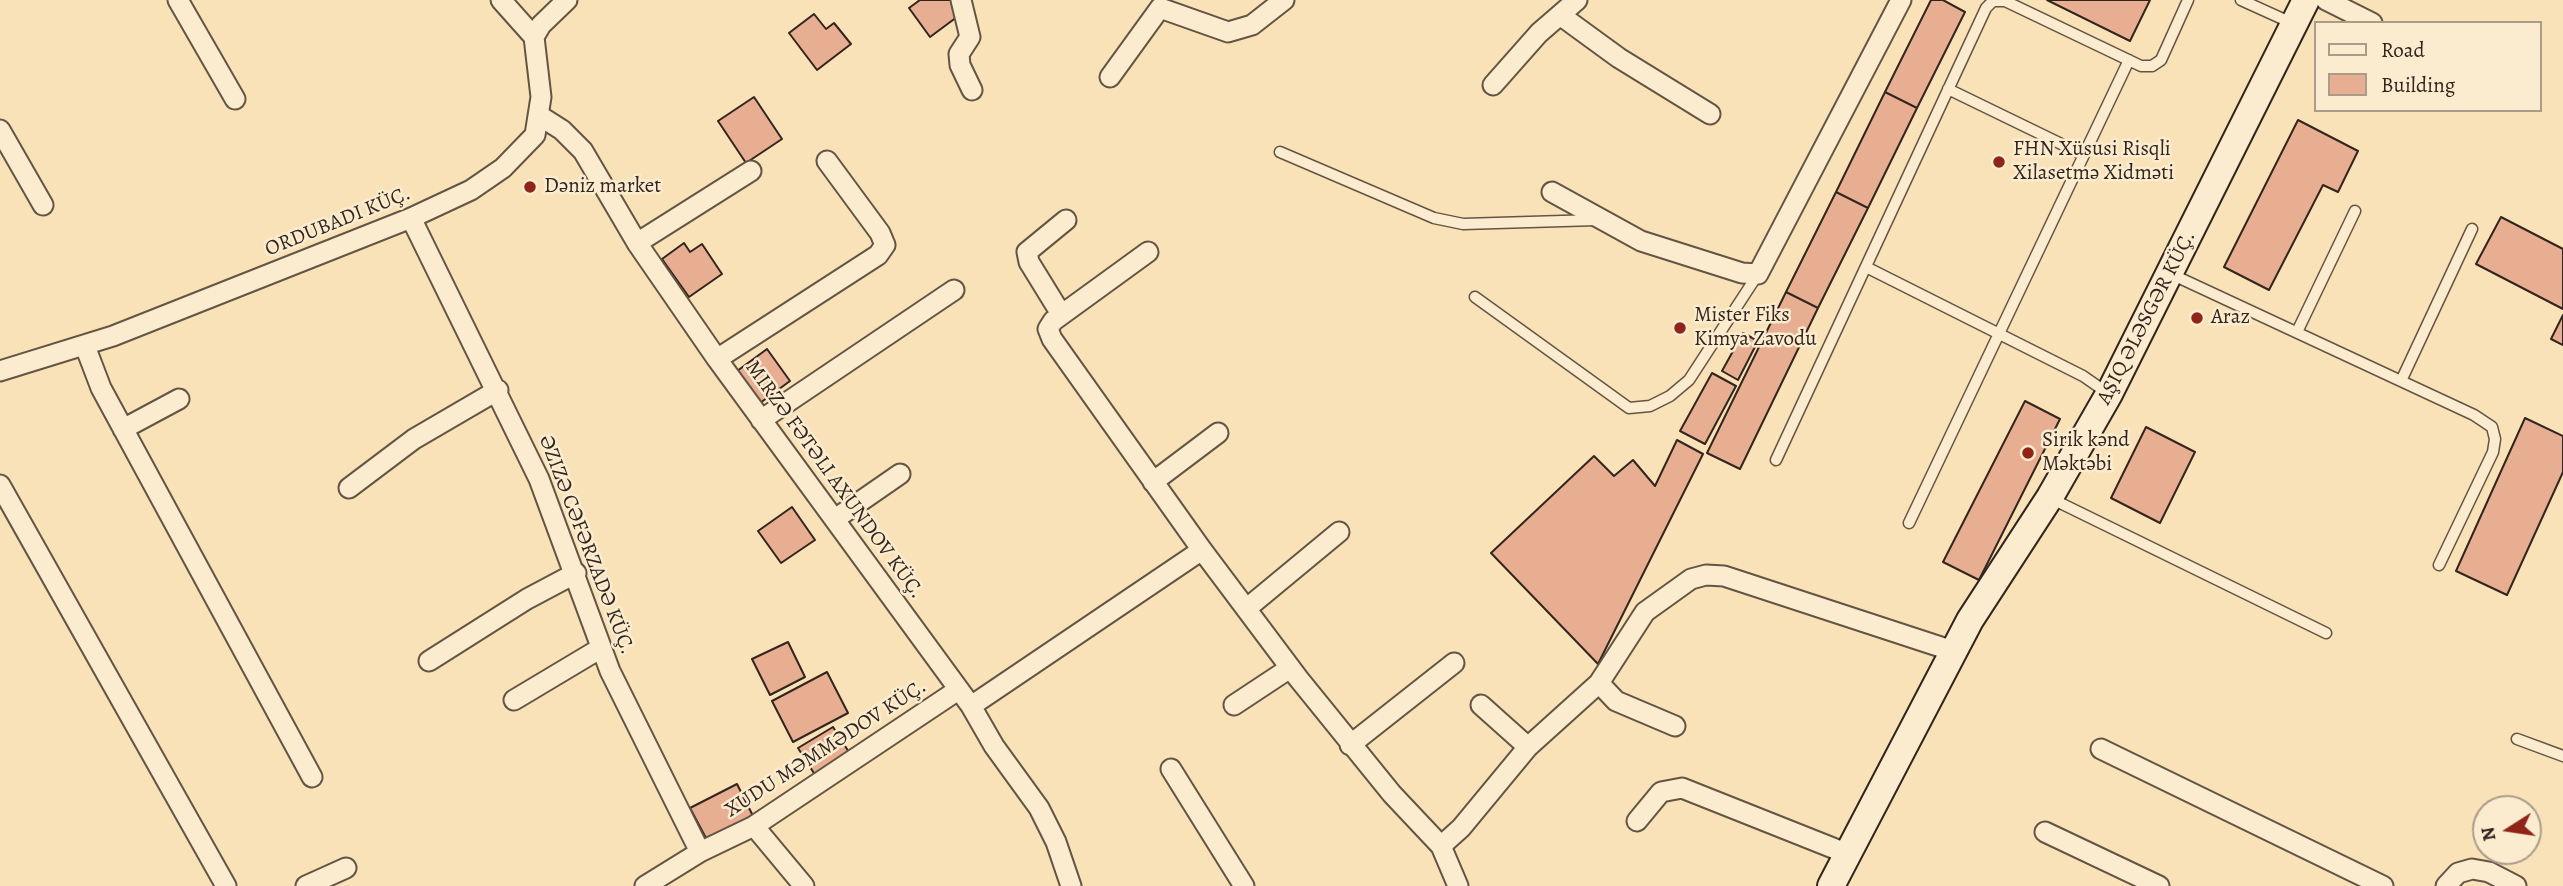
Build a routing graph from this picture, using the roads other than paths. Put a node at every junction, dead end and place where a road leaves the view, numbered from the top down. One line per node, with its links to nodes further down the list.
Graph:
1 (178, 0): 21 (street)
2 (501, 0): 15 (street)
3 (567, 0): 15 (street)
4 (961, 0): 20 (street)
5 (1284, 0): 17 (street)
6 (1577, 0): 12 (street)
7 (1901, 0): 39 (street)
8 (2188, 0): 16 (lane)
9 (2241, 0): 14 (lane)
10 (2306, 0): 14 (street)
11 (2326, 0): 13 (street)
12 (1560, 15): 18 (street); 22 (street)
13 (2368, 21)
14 (2294, 25): 40 (street)
15 (534, 37): 23 (street)
16 (2129, 60): 19 (lane); 26 (lane)
17 (1110, 77)
18 (1493, 85)
19 (1948, 89): 26 (lane); 38 (lane)
20 (972, 90)
21 (235, 99)
22 (1710, 114)
23 (540, 116): 32 (street, ORDUBADI KÜÇ.); 36 (street, MIRZƏ FƏTƏLI AXUNDOV KÜÇ.)
24 (0, 130): 30 (street)
25 (1280, 152): 34 (lane)
26 (2084, 155): 45 (lane)
27 (827, 161): 47 (street)
28 (751, 170): 36 (street)
29 (1552, 192): 34 (street)
30 (43, 205)
31 (2356, 211): 44 (lane)
32 (411, 218): 46 (street, ORDUBADI KÜÇ.); 50 (street, ƏZIZƏ CƏFƏRZADƏ KÜÇ.)
33 (1066, 220): 43 (street)
34 (1601, 220): 39 (street)
35 (2472, 229): 49 (lane)
36 (637, 243): 47 (street, MIRZƏ FƏTƏLI AXUNDOV KÜÇ.)
37 (1148, 252): 43 (street)
38 (1866, 267): 45 (lane); 56 (lane)
39 (1758, 274): 42 (lane)
40 (2170, 274): 44 (lane); 51 (street)
41 (954, 290): 53 (street)
42 (1475, 296)
43 (1061, 314): 58 (street)
44 (2297, 332): 49 (lane)
45 (1998, 335): 51 (lane); 63 (lane)
46 (85, 346): 48 (street, ORDUBADI KÜÇ.); 54 (street)
47 (717, 359): 53 (street, MIRZƏ FƏTƏLI AXUNDOV KÜÇ.)
48 (0, 371)
49 (2401, 381): 66 (lane)
50 (498, 390): 60 (street); 67 (street, ƏZIZƏ CƏFƏRZADƏ KÜÇ.)
51 (2109, 394): 61 (street)
52 (179, 398): 54 (street)
53 (761, 420): 62 (street, MIRZƏ FƏTƏLI AXUNDOV KÜÇ.)
54 (123, 429): 88 (street)
55 (1218, 433): 58 (street)
56 (1776, 460)
57 (900, 474): 62 (street)
58 (1153, 482): 65 (street)
59 (0, 485): 97 (street)
60 (349, 488)
61 (2050, 498): 69 (lane); 71 (street)
62 (835, 519): 76 (street, MIRZƏ FƏTƏLI AXUNDOV KÜÇ.)
63 (1909, 523)
64 (1339, 532): 68 (street)
65 (1202, 550): 68 (street); 80 (street)
66 (2439, 565)
67 (576, 573): 70 (street, ƏZIZƏ CƏFƏRZADƏ KÜÇ.); 72 (street)
68 (1246, 609): 74 (street)
69 (2326, 633)
70 (601, 648): 77 (street); 93 (street, ƏZIZƏ CƏFƏRZADƏ KÜÇ.)
71 (1954, 651): 75 (street); 94 (street)
72 (429, 660)
73 (1454, 663): 83 (street)
74 (1290, 668): 78 (street); 83 (street)
75 (1599, 683): 81 (street); 84 (street)
76 (958, 690): 80 (street, MIRZƏ FƏTƏLI AXUNDOV KÜÇ.); 90 (street, XUDU MƏMMƏDOV KÜÇ.)
77 (514, 701)
78 (1234, 705)
79 (1481, 705): 84 (street)
80 (971, 706): 100 (street, MIRZƏ FƏTƏLI AXUNDOV KÜÇ.)
81 (1675, 726)
82 (2517, 739): 86 (lane)
83 (1350, 745): 92 (street)
84 (1528, 747): 92 (street)
85 (2101, 749): 105 (street)
86 (2563, 756)
87 (1171, 769): 101 (street)
88 (312, 777)
89 (1637, 821): 94 (street)
90 (754, 826): 93 (street, XUDU MƏMMƏDOV KÜÇ.); 99 (street)
91 (2045, 832): 104 (street)
92 (1441, 846): 102 (street)
93 (700, 852): 96 (street, XUDU MƏMMƏDOV KÜÇ.)
94 (1848, 854): 103 (street)
95 (346, 868): 98 (street)
96 (653, 884)
97 (226, 886)
98 (306, 886)
99 (804, 886)
100 (1070, 886)
101 (1244, 886)
102 (1458, 886)
103 (1831, 886)
104 (2159, 886)
105 (2382, 886)
106 (2446, 886): 107 (street)
107 (2516, 886)

